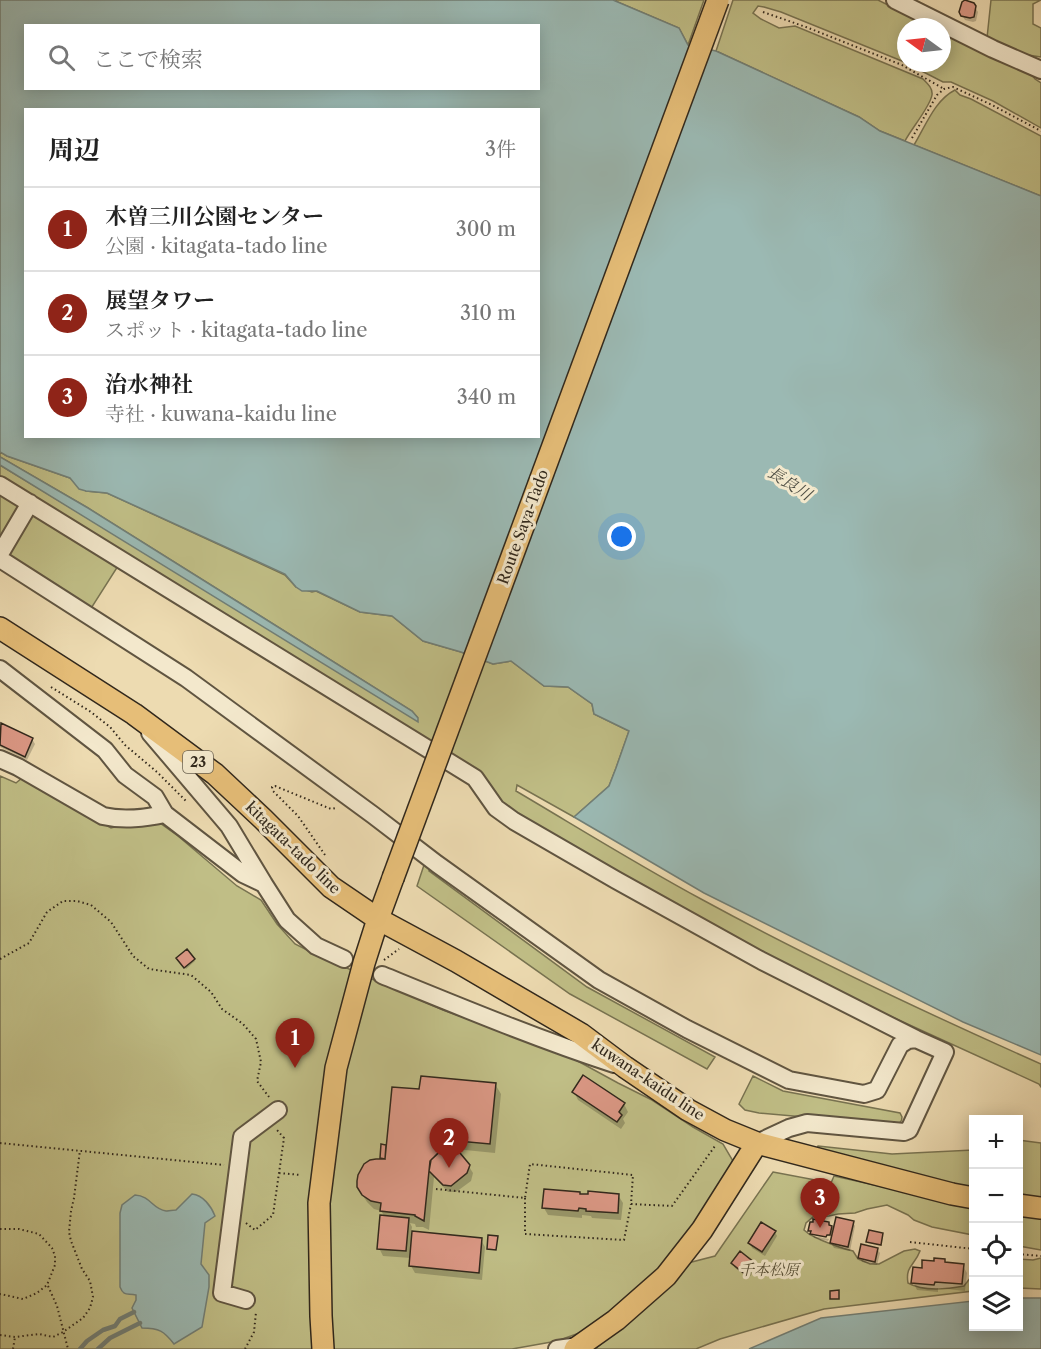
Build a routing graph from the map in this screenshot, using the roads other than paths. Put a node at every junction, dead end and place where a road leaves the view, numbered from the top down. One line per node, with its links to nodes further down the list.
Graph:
1 (718, 0): 14 (main road, Route Saya-Tado, bridge)
2 (895, 0): 3 (street)
3 (1040, 69)
4 (0, 485): 5 (street)
5 (30, 503): 6 (street); 17 (street)
6 (0, 554)
7 (0, 559): 17 (street)
8 (0, 628): 10 (main road, kitagata-tado line / 23)
9 (0, 669): 12 (street)
10 (134, 714): 13 (street); 14 (main road, kitagata-tado line / 23)
11 (0, 759): 12 (street)
12 (165, 814): 13 (street)
13 (264, 884): 15 (street)
14 (378, 919): 18 (main road, kuwana-kaidu line); 26 (main road)
15 (344, 958)
16 (382, 968): 18 (street)
17 (916, 1039): 20 (street)
18 (624, 1067): 20 (main road, kuwana-kaidu line)
19 (272, 1114): 24 (street)
20 (756, 1143): 21 (main road, kuwana-kaidu line); 25 (main road)
21 (969, 1197)
22 (1023, 1206): 23 (main road)
23 (1041, 1208)
24 (246, 1300)
25 (577, 1348): 27 (street)
26 (323, 1349)
27 (557, 1349)

